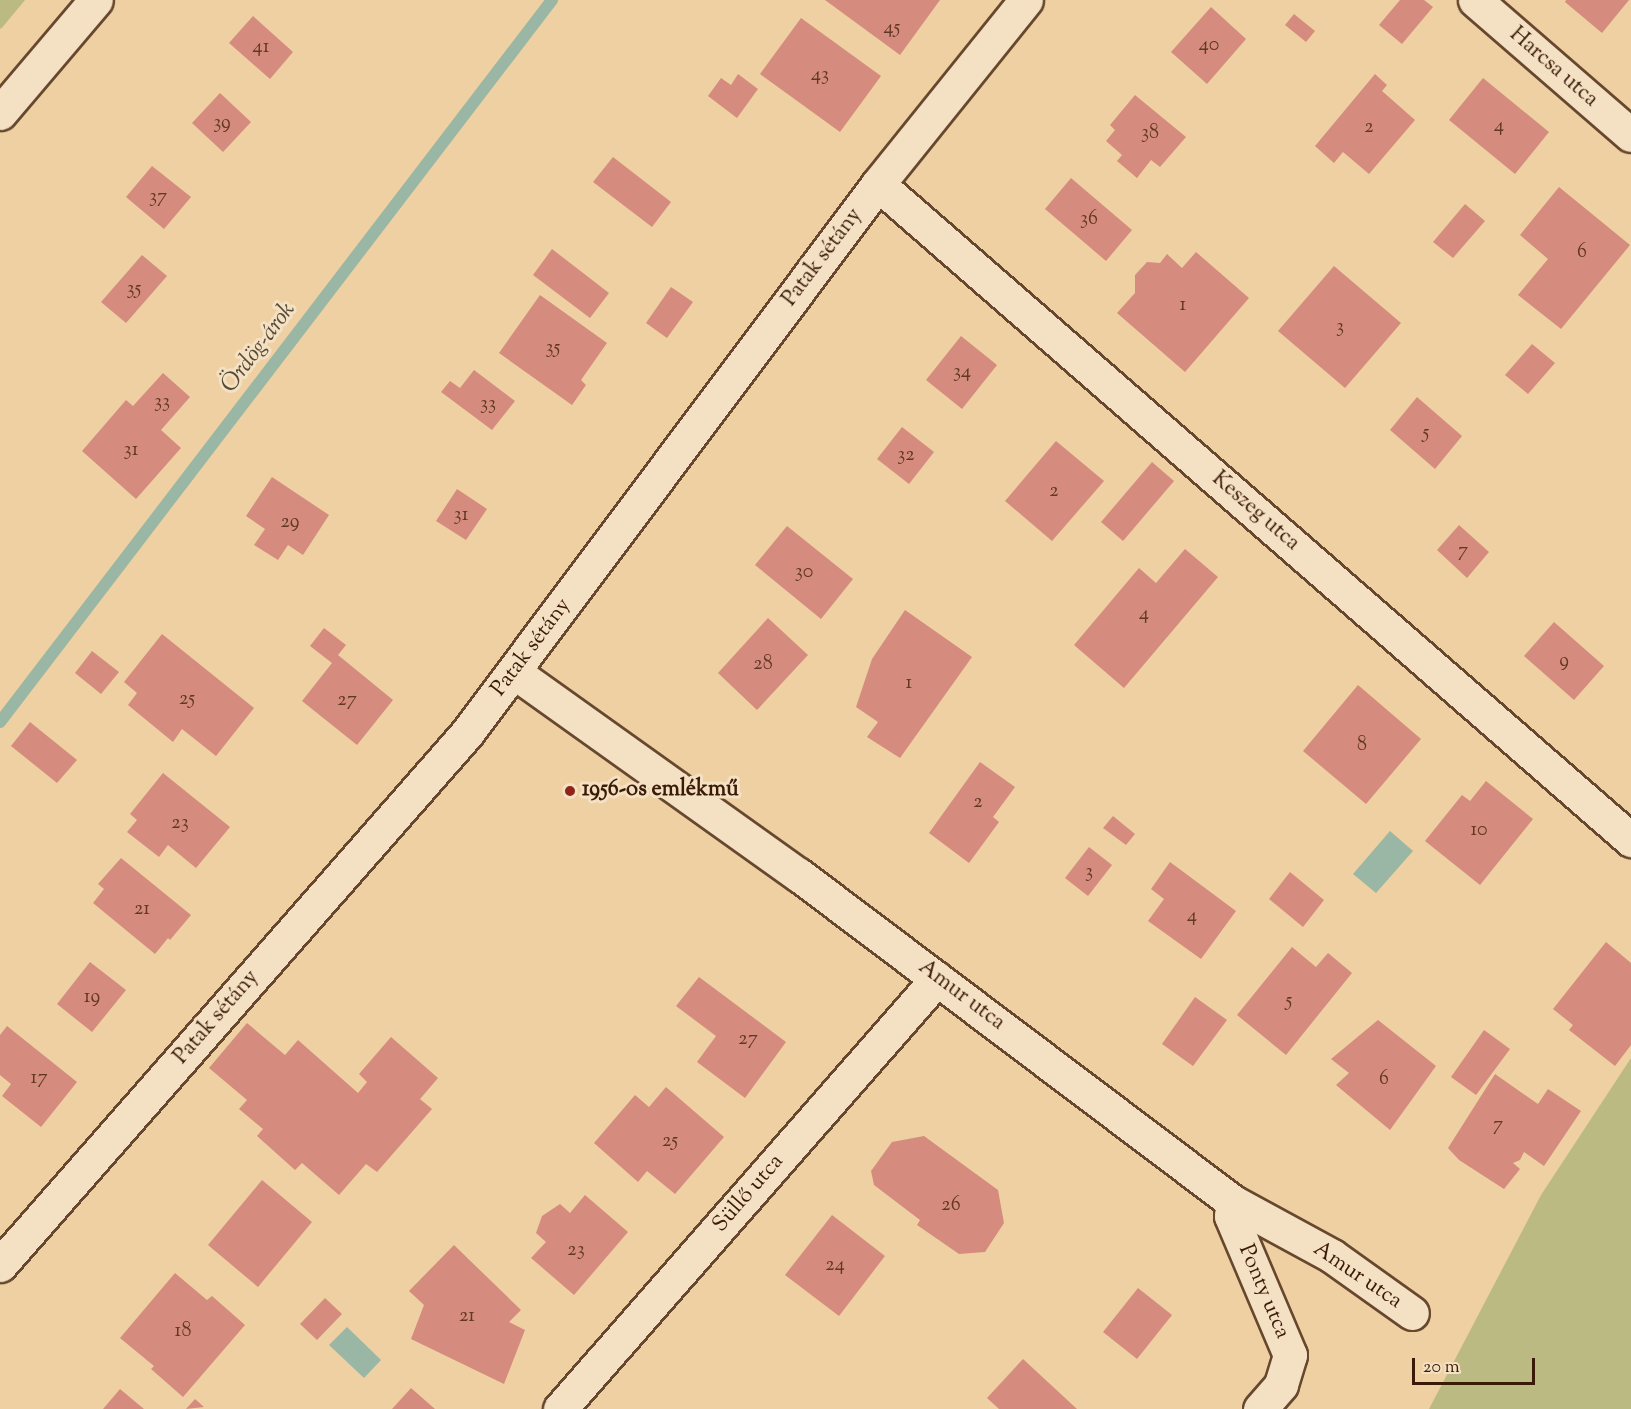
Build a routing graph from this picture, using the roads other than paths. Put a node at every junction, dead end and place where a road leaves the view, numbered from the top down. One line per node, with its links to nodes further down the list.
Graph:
1 (96, 0): 4 (street)
2 (1026, 0): 6 (street, Patak sétány)
3 (1474, 0): 5 (street, Harcsa utca)
4 (0, 113)
5 (1631, 135)
6 (878, 184): 7 (street, Patak sétány); 8 (street, Keszeg utca)
7 (514, 672): 9 (street, Amur utca); 11 (street, Patak sétány)
8 (1631, 840)
9 (937, 979): 10 (street, Amur utca); 13 (street, Süllő utca)
10 (1233, 1202): 12 (street, Amur utca); 14 (street, Ponty utca)
11 (0, 1265)
12 (1412, 1313)
13 (560, 1409)
14 (1260, 1409)

